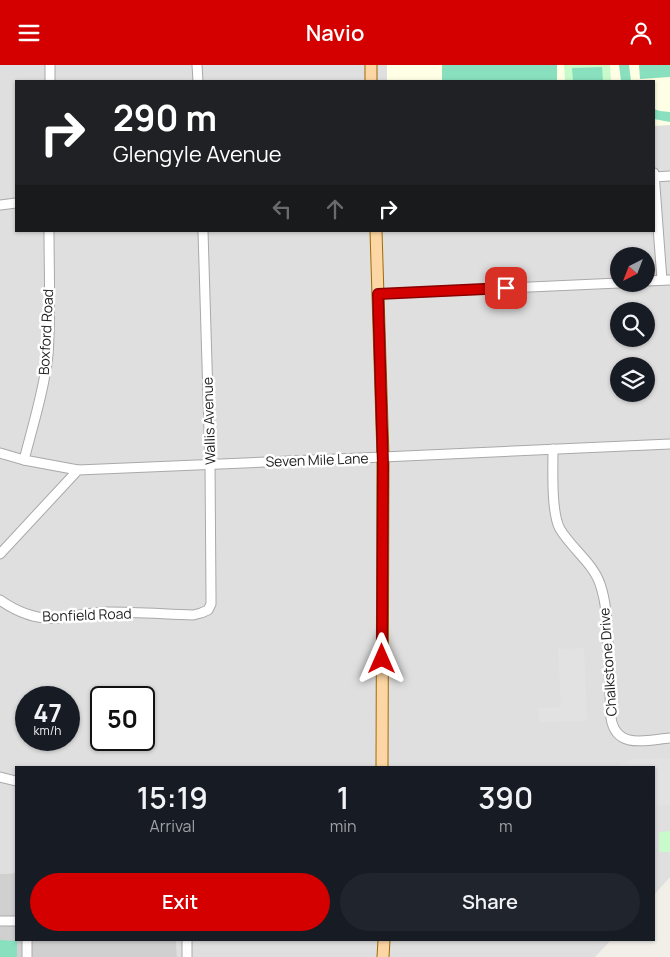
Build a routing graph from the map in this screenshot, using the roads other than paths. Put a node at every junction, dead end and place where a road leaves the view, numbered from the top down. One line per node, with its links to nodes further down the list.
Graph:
1 (50, 65): 4 (street)
2 (198, 65): 5 (street)
3 (371, 65): 6 (main road)
4 (50, 80)
5 (198, 80)
6 (371, 80)
7 (655, 175): 8 (street)
8 (670, 177)
9 (655, 184): 15 (street)
10 (15, 203): 11 (street)
11 (0, 205)
12 (49, 232): 22 (street, Boxford Road)
13 (203, 232): 23 (street, Wallis Avenue)
14 (376, 232): 17 (main road)
15 (666, 280)
16 (610, 283): 17 (street)
17 (378, 294): 21 (main road)
18 (670, 444): 19 (street, Seven Mile Lane)
19 (553, 449): 21 (street, Seven Mile Lane); 28 (street, Chalkstone Drive)
20 (0, 453): 22 (street, Seven Mile Lane)
21 (383, 457): 23 (street, Seven Mile Lane); 29 (main road)
22 (24, 460): 24 (street, Seven Mile Lane)
23 (210, 464): 24 (street, Seven Mile Lane); 27 (street, Wallis Avenue)
24 (78, 470): 25 (street)
25 (0, 554)
26 (0, 600): 27 (street, Bonfield Road)
27 (208, 610)
28 (670, 738)
29 (382, 766)
30 (0, 777): 31 (street)
31 (15, 781)
32 (0, 921): 33 (street)
33 (15, 921)
34 (27, 941): 37 (street)
35 (187, 941): 38 (street)
36 (384, 941): 39 (main road)
37 (27, 957)
38 (187, 957)
39 (383, 957)

